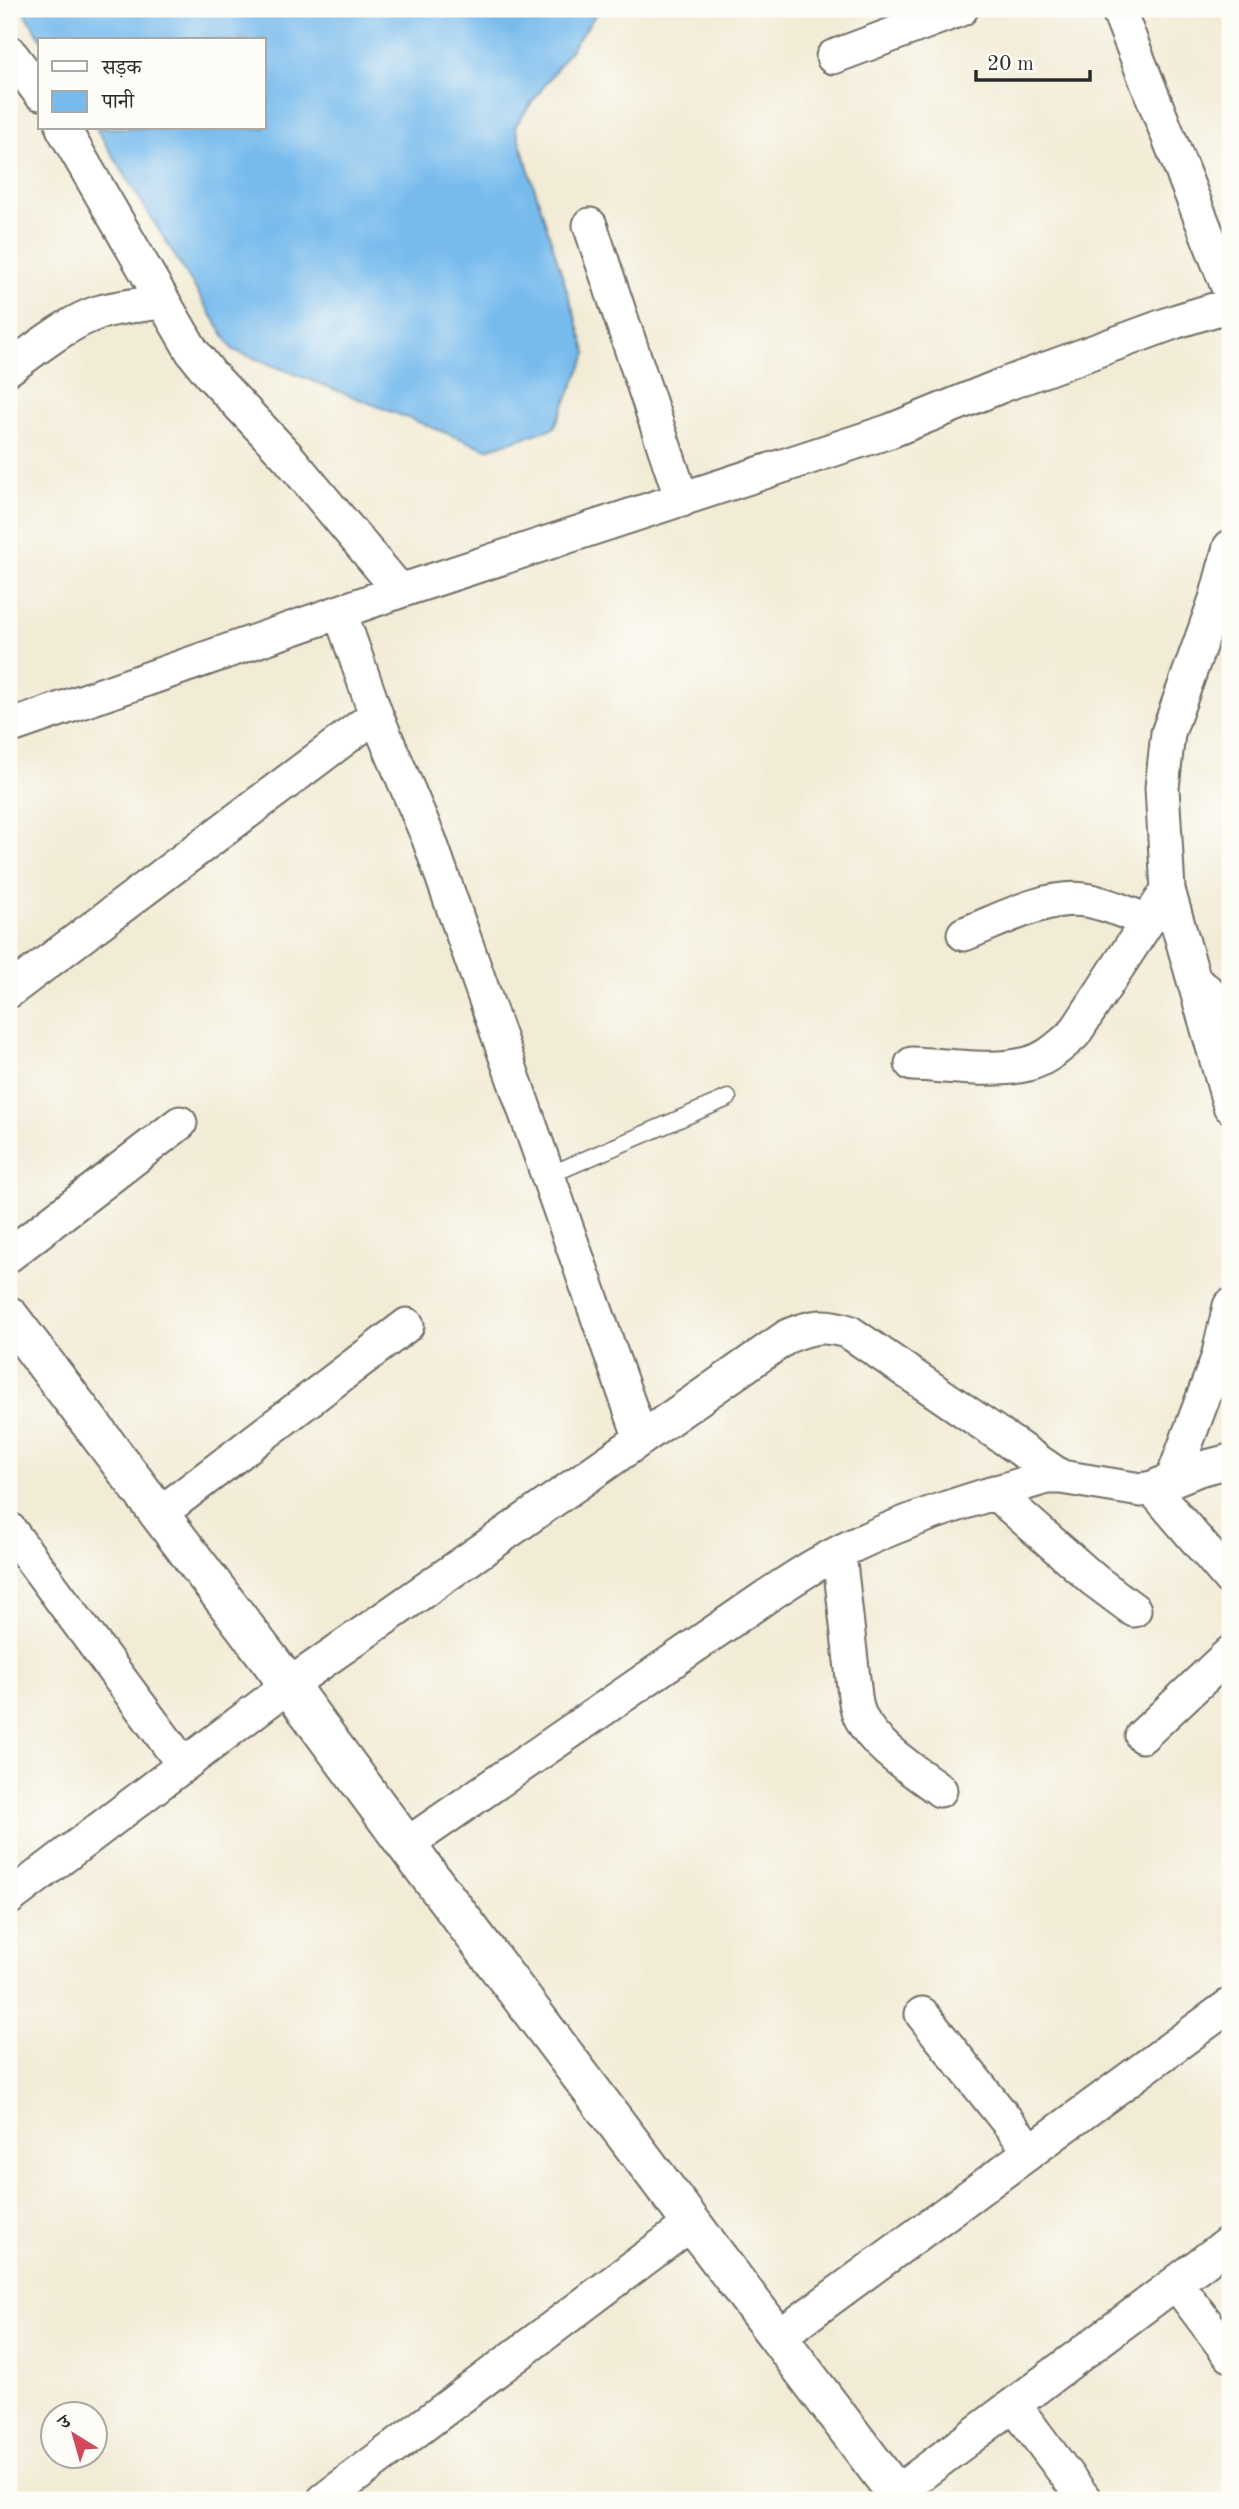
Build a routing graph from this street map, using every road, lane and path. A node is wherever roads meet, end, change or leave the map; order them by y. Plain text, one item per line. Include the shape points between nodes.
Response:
1 (961, 9) edge
2 (1118, 9) edge
3 (9, 52) edge
4 (833, 57) dead end
5 (38, 90) edge
6 (63, 130) edge
7 (590, 225) dead end
8 (1230, 292) edge
9 (163, 302) junction
10 (1230, 305) edge
11 (9, 368) edge
12 (682, 500) junction
13 (1230, 547) edge
14 (400, 591) junction
15 (341, 612) junction
16 (376, 715) junction
17 (9, 725) edge
18 (1168, 890) junction
19 (1148, 922) junction
20 (964, 934) dead end
21 (1194, 981) junction
22 (9, 991) edge
23 (1230, 1008) edge
24 (912, 1064) dead end
25 (728, 1098) dead end
26 (1230, 1106) edge
27 (180, 1123) dead end
28 (547, 1176) junction
29 (9, 1255) edge
30 (1230, 1306) edge
31 (9, 1316) edge
32 (407, 1325) dead end
33 (640, 1439) junction
34 (1230, 1461) edge
35 (1061, 1477) junction
36 (1162, 1483) junction
37 (994, 1492) junction
38 (158, 1515) junction
39 (9, 1529) edge
40 (839, 1553) junction
41 (1230, 1579) edge
42 (1134, 1610) dead end
43 (1230, 1653) edge
44 (289, 1685) junction
45 (1142, 1736) dead end
46 (183, 1764) junction
47 (940, 1790) dead end
48 (406, 1845) junction
49 (9, 1898) edge
50 (922, 2014) dead end
51 (1226, 2018) edge
52 (1030, 2150) junction
53 (692, 2223) junction
54 (1230, 2242) edge
55 (1175, 2283) junction
56 (778, 2337) junction
57 (1230, 2355) edge
58 (1014, 2405) junction
59 (898, 2497) edge
60 (324, 2500) edge
61 (1085, 2500) edge

1 - 4 street
2 - 8 street
3 - 5 street
6 - 9 street
7 - 12 street
9 - 11 street via 96,313
9 - 14 street via 211,375 287,456
10 - 12 street via 1003,385 890,431
12 - 14 street
13 - 18 street via 1168,733 1162,788
14 - 15 street
15 - 16 street
15 - 17 street
16 - 22 street
16 - 28 street via 429,839
18 - 19 street
18 - 21 street
19 - 20 street via 1104,904 1065,901
19 - 24 street via 1074,1034 1053,1052 1029,1064 998,1067
21 - 23 street
21 - 26 street
25 - 28 lane
27 - 29 street
28 - 33 street
30 - 36 street via 1218,1358
31 - 38 street
32 - 38 street
33 - 35 street via 788,1336 830,1326 849,1332
33 - 44 street
34 - 36 street
35 - 36 street via 1123,1488
35 - 37 street
36 - 41 street
37 - 40 street via 911,1520
37 - 42 street
38 - 44 street
39 - 46 street
40 - 47 street via 860,1717 884,1746
40 - 48 street via 764,1598
43 - 45 street
44 - 46 street
44 - 48 street
46 - 49 street
48 - 53 street
50 - 52 street
51 - 52 street
52 - 56 street
53 - 56 street
53 - 60 street
54 - 55 street
55 - 57 street
55 - 58 street
56 - 59 street
58 - 59 street
58 - 61 street

